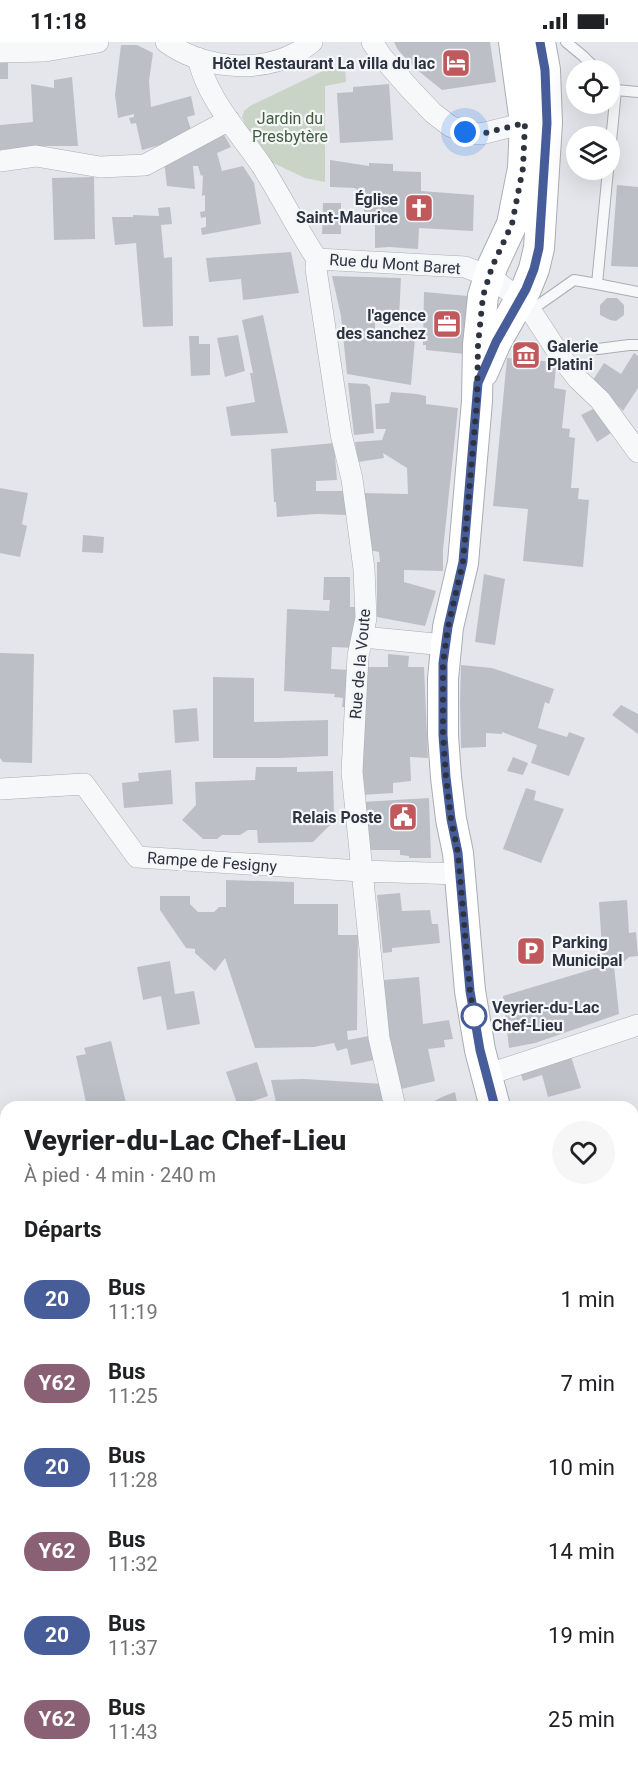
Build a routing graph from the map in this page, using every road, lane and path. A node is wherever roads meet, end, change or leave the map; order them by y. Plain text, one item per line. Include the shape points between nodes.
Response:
1 (98, 42) edge
2 (166, 42) edge
3 (312, 42) edge
4 (372, 42) edge
5 (514, 42) edge
6 (540, 42) edge
7 (566, 42) edge
8 (0, 52) edge
9 (198, 58) junction
10 (587, 60) edge
11 (620, 88) edge
12 (638, 92) edge
13 (229, 120) junction
14 (525, 123) junction
15 (0, 161) edge
16 (607, 180) edge
17 (317, 259) junction
18 (489, 276) junction
19 (597, 284) junction
20 (638, 292) edge
21 (526, 305) junction
22 (638, 345) edge
23 (598, 349) dead end
24 (478, 383) junction
25 (638, 452) edge
26 (363, 637) junction
27 (445, 645) junction
28 (0, 789) edge
29 (361, 871) junction
30 (461, 874) junction
31 (638, 1025) edge
32 (486, 1075) junction
33 (394, 1101) edge
34 (493, 1101) edge

1 - 8 street via 45,51
2 - 9 street
3 - 9 street via 273,63 245,66
4 - 14 street via 411,90 450,126 481,134
5 - 14 main road
6 - 21 main road via 547,123 539,248
7 - 10 lane
9 - 13 street, Rue du Mont Baret via 201,73
11 - 12 lane
13 - 15 street via 145,165 100,167 36,156
13 - 17 street, Rue du Mont Baret
14 - 18 main road via 523,168 512,224
16 - 19 lane
17 - 18 street, Rue du Mont Baret via 465,267
17 - 26 street, Rue de la Voute via 362,557 366,618
18 - 21 street, Rue du Mont Baret
18 - 24 main road via 480,325
19 - 20 lane
19 - 21 lane via 574,280
21 - 24 main road via 504,329
21 - 25 street via 561,357 600,400
22 - 23 lane
24 - 27 main road via 463,562
26 - 27 street
26 - 29 street, Rue de la Voute via 358,656 352,772
27 - 30 main road via 443,735
28 - 29 street, Rampe de Fesigny via 84,784 137,857
29 - 30 street, Rampe de Fesigny
29 - 33 street, Rue de la Voute via 380,1038
30 - 32 main road via 470,991
31 - 32 street
32 - 34 main road

